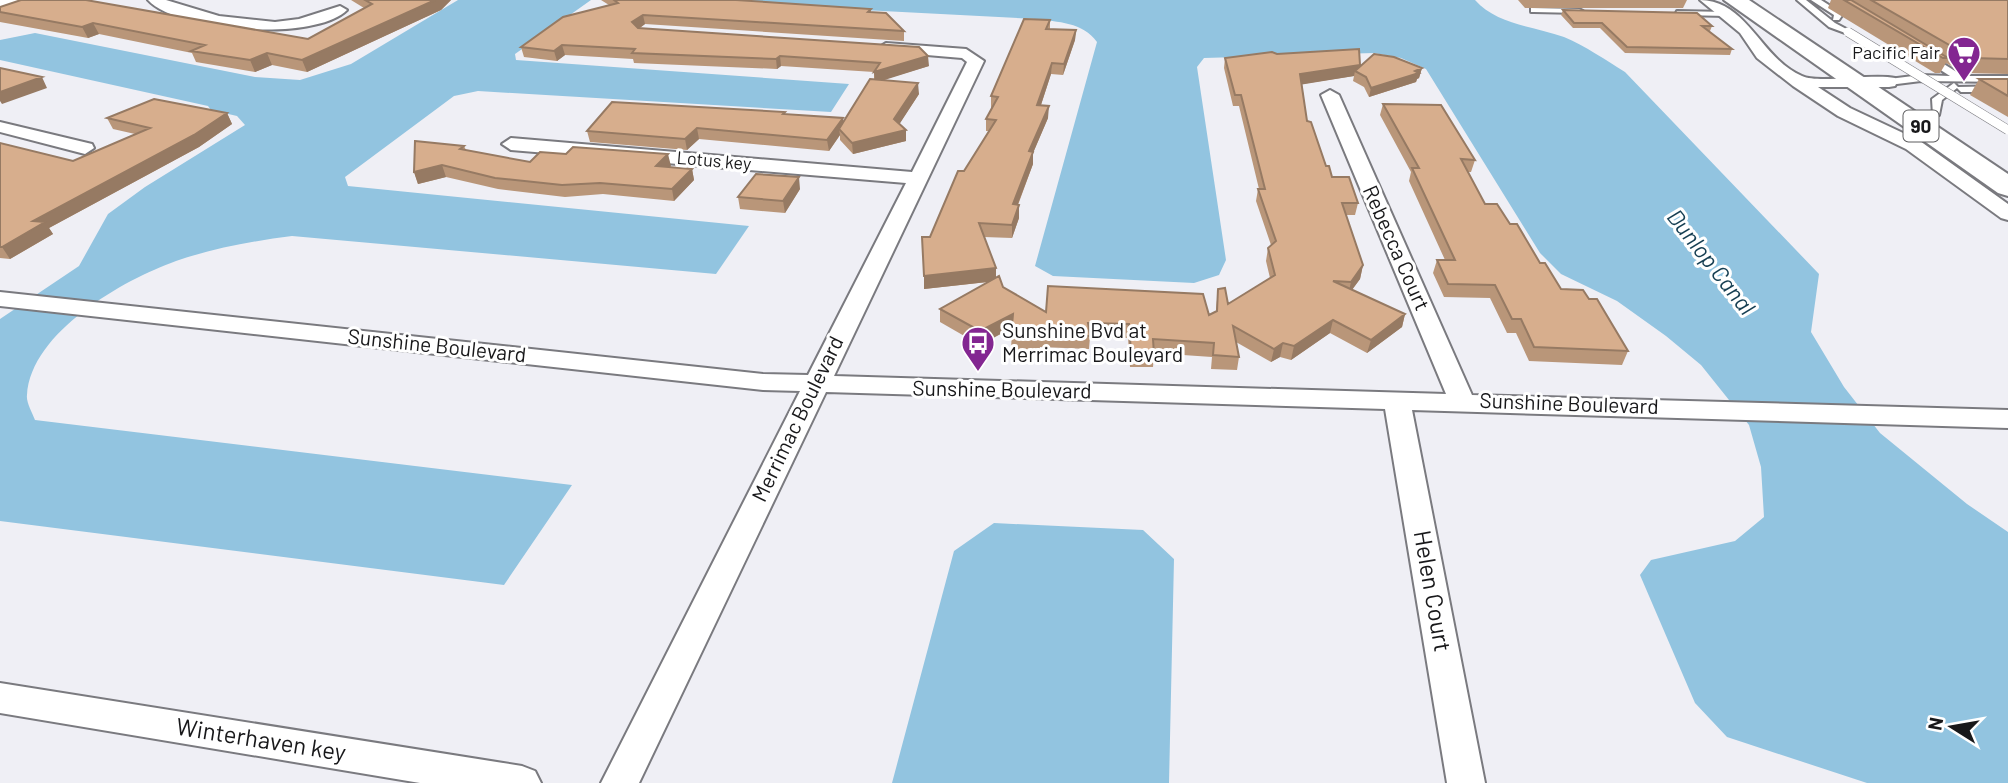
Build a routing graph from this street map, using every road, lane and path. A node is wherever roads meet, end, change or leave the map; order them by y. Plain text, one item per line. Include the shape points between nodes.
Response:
1 (12, 0) edge
2 (155, 0) edge
3 (1707, 0) edge
4 (1762, 0) edge
5 (1815, 0) edge
6 (1831, 0) edge
7 (1800, 1) edge
8 (0, 4) edge
9 (1731, 7) edge
10 (340, 10) dead end
11 (1534, 10) dead end
12 (1589, 11) edge
13 (1672, 13) edge
14 (1855, 14) edge
15 (1848, 32) junction
16 (873, 47) edge
17 (1913, 49) edge
18 (2008, 79) edge
19 (1799, 82) junction
20 (1856, 82) junction
21 (1889, 82) junction
22 (1957, 82) junction
23 (2008, 88) edge
24 (1330, 95) dead end
25 (1939, 101) junction
26 (0, 127) edge
27 (2008, 130) edge
28 (511, 144) dead end
29 (85, 148) dead end
30 (2008, 161) edge
31 (916, 178) junction
32 (2008, 187) edge
33 (2008, 214) edge
34 (0, 299) edge
35 (816, 385) junction
36 (1397, 400) junction
37 (1462, 401) junction
38 (2008, 419) edge
39 (0, 698) edge
40 (522, 783) edge
41 (621, 783) edge
42 (1466, 783) edge

1 - 8 main road
2 - 10 street via 174,10 286,26
3 - 9 street
4 - 21 main road, 90
5 - 15 lane via 1815,5
6 - 14 lane
7 - 15 lane
9 - 13 lane
9 - 19 street via 1763,55
9 - 20 main road, 90
11 - 12 lane
15 - 25 lane, bridge
16 - 31 street, Merrimac Boulevard via 973,57 974,66
17 - 22 lane
18 - 22 lane
19 - 20 street
19 - 33 street via 1844,112 1913,145
20 - 21 street
20 - 32 main road, 90
21 - 22 lane
21 - 25 main road, 90
22 - 23 lane
22 - 25 lane
23 - 25 lane
24 - 37 street, Rebecca Court
25 - 27 lane, bridge
25 - 30 main road, 90
26 - 29 street
28 - 31 street, Lotus key
31 - 35 street, Merrimac Boulevard
34 - 35 street, Sunshine Boulevard
35 - 36 street, Sunshine Boulevard
35 - 41 street, Merrimac Boulevard
36 - 37 street, Sunshine Boulevard
36 - 42 street, Helen Court
37 - 38 street, Sunshine Boulevard
39 - 40 street, Winterhaven key

